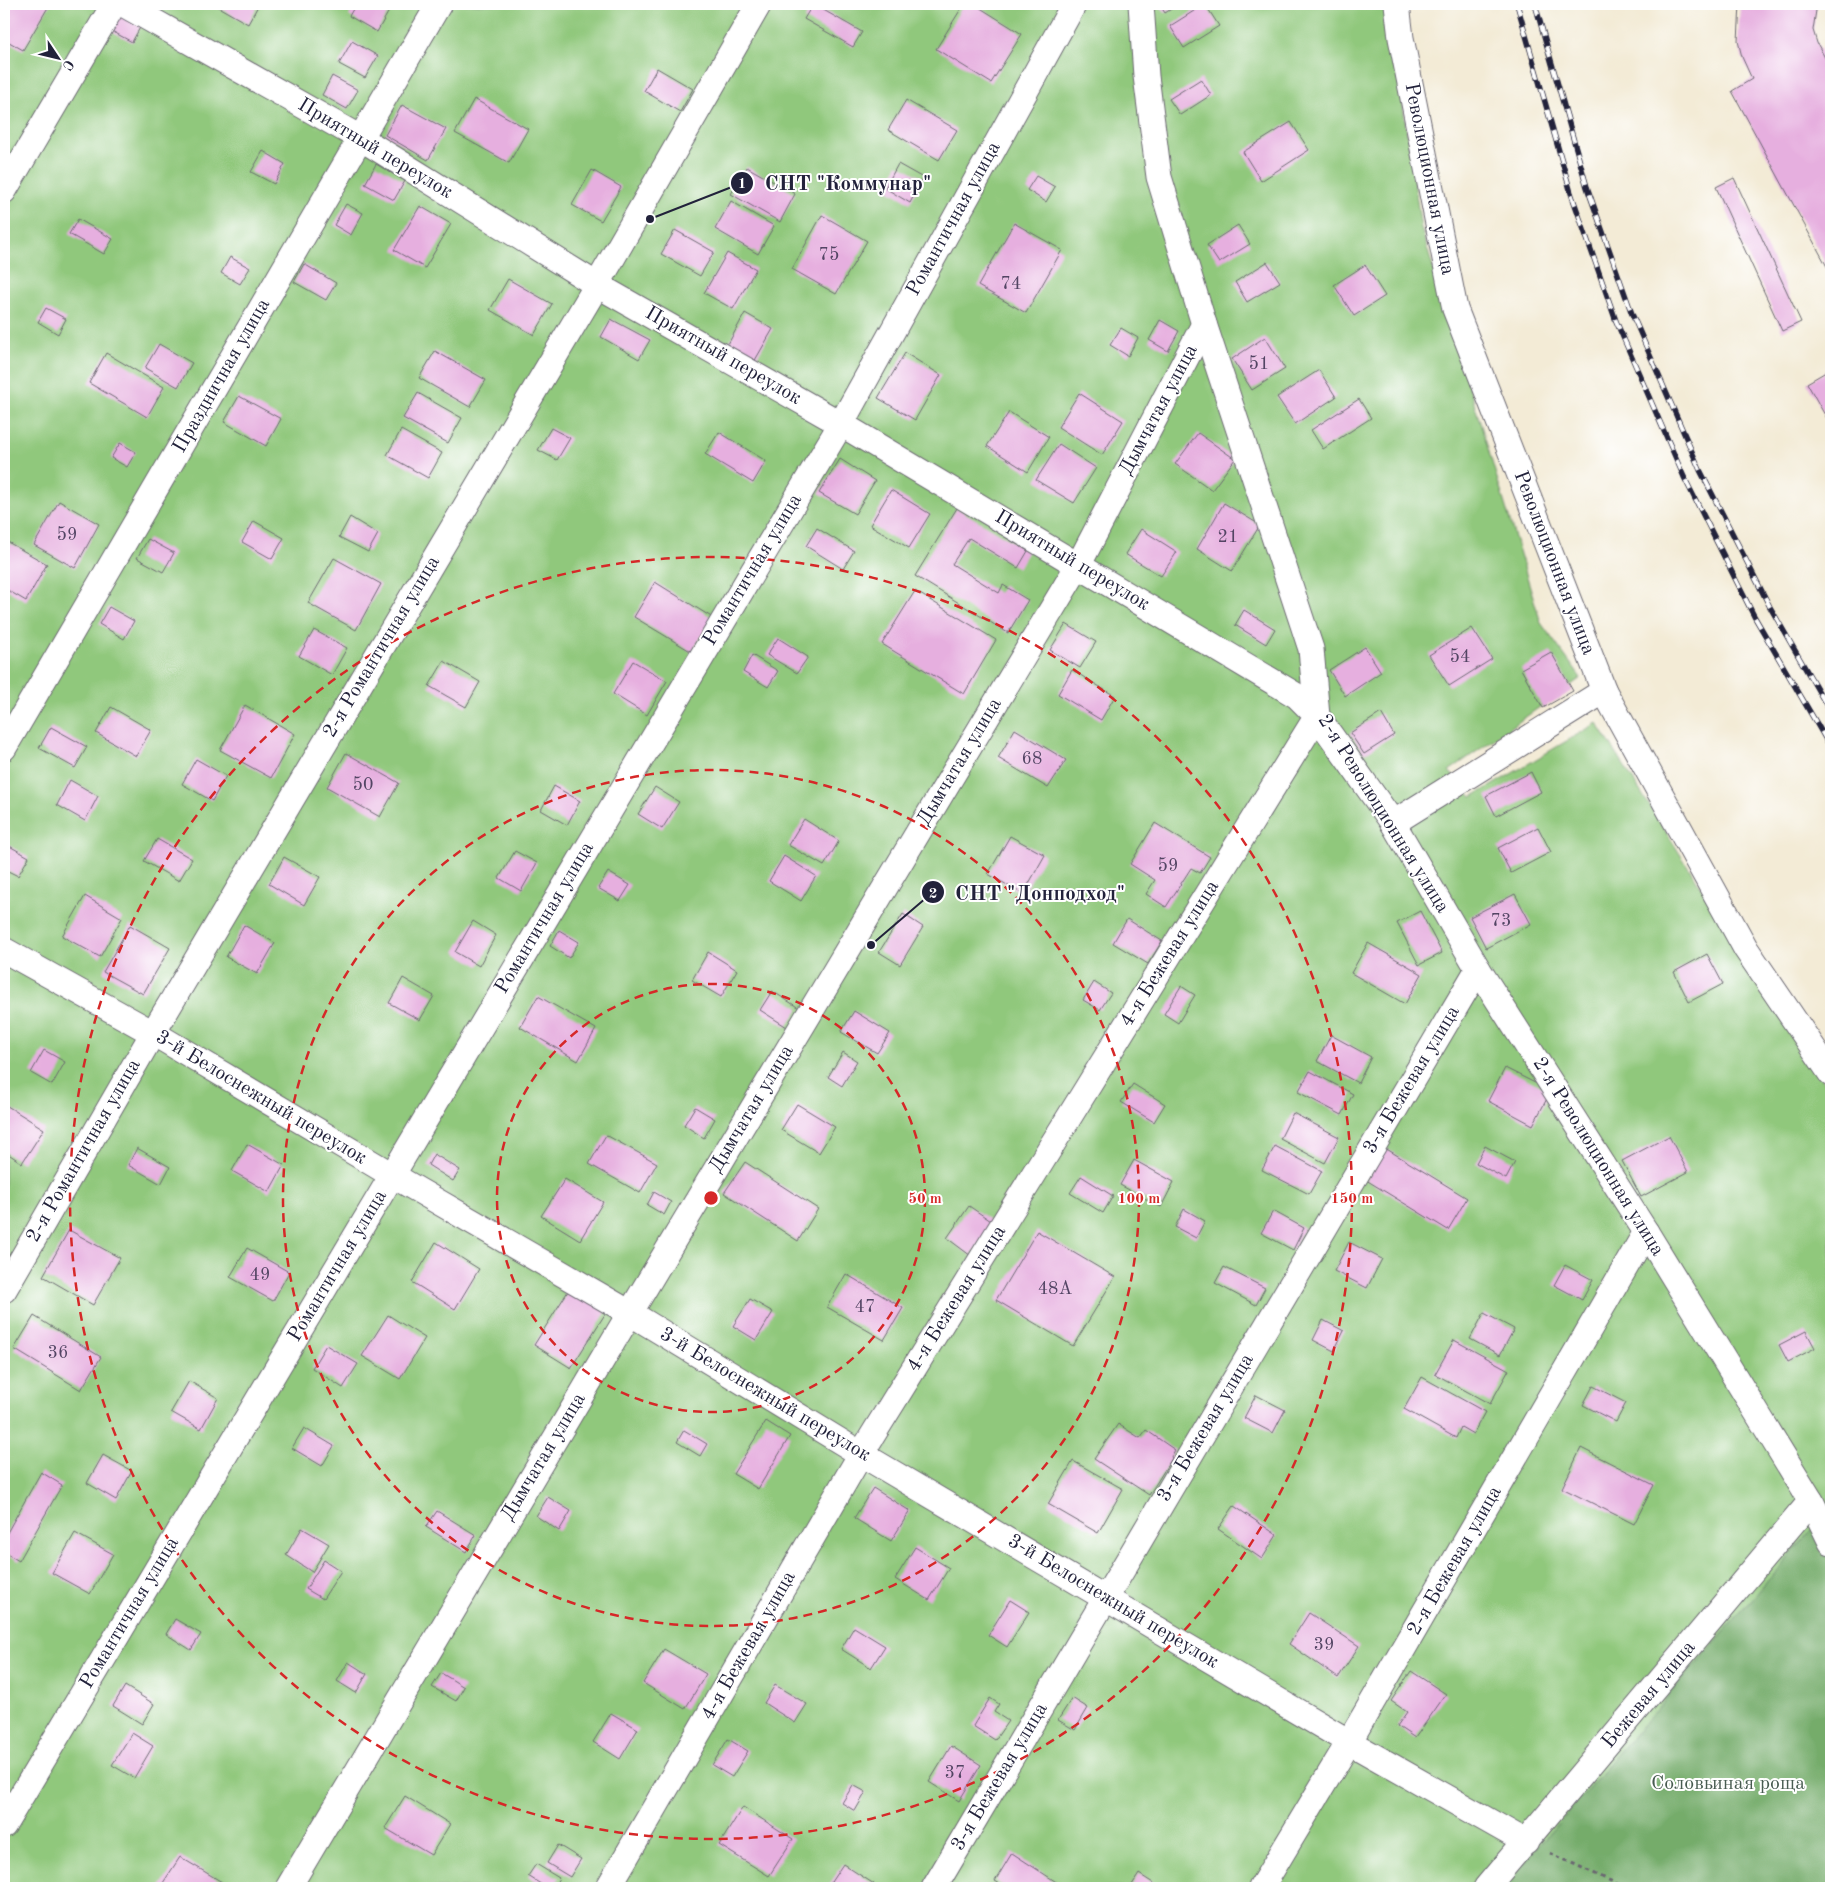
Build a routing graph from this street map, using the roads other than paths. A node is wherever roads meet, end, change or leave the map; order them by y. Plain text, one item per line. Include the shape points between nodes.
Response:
1 (114, 4) edge
2 (123, 4) edge
3 (439, 4) edge
4 (759, 4) edge
5 (1074, 4) edge
6 (1141, 4) edge
7 (1398, 4) edge
8 (362, 138) junction
9 (4, 190) edge
10 (597, 285) junction
11 (1204, 324) junction
12 (841, 424) junction
13 (1079, 564) junction
14 (1604, 691) junction
15 (1317, 716) junction
16 (4, 748) edge
17 (1393, 823) junction
18 (4, 950) edge
19 (1478, 969) junction
20 (153, 1033) junction
21 (1831, 1074) edge
22 (392, 1175) junction
23 (1646, 1232) junction
24 (4, 1290) edge
25 (630, 1313) junction
26 (861, 1454) junction
27 (1811, 1501) junction
28 (1831, 1542) edge
29 (1106, 1597) junction
30 (1349, 1742) junction
31 (4, 1825) edge
32 (1526, 1842) junction
33 (288, 1888) edge
34 (608, 1888) edge
35 (934, 1888) edge
36 (1261, 1888) edge
37 (1486, 1888) edge

1 - 9 street
2 - 8 street, Приятный переулок
3 - 8 street, Праздничная улица
4 - 10 street, 2-я Романтичная улица
5 - 12 street, Романтичная улица
6 - 11 street, 2-я Революционная улица via 1159,177
7 - 14 street, Революционная улица via 1401,38 1455,309
8 - 10 street, Приятный переулок
8 - 16 street, Праздничная улица
10 - 12 street, Приятный переулок
10 - 20 street, 2-я Романтичная улица
11 - 13 street, Дымчатая улица
11 - 15 street, 2-я Революционная улица via 1311,649
12 - 13 street, Приятный переулок
12 - 22 street, Романтичная улица
13 - 15 street, Приятный переулок via 1297,696
13 - 25 street, Дымчатая улица
14 - 17 street
14 - 21 street, Революционная улица via 1746,949
15 - 17 street, 2-я Революционная улица
15 - 26 street, 4-я Бежевая улица
17 - 19 street, 2-я Революционная улица
18 - 20 street, 3-й Белоснежный переулок
19 - 23 street, 2-я Революционная улица
19 - 29 street, 3-я Бежевая улица
20 - 22 street, 3-й Белоснежный переулок
20 - 24 street, 2-я Романтичная улица
22 - 25 street, 3-й Белоснежный переулок
22 - 31 street, Романтичная улица
23 - 27 street, 2-я Революционная улица
23 - 30 street, 2-я Бежевая улица
25 - 26 street, 3-й Белоснежный переулок
25 - 33 street, Дымчатая улица
26 - 29 street, 3-й Белоснежный переулок
26 - 34 street, 4-я Бежевая улица
27 - 28 street, 2-я Революционная улица
27 - 32 street, Бежевая улица
29 - 30 street, 3-й Белоснежный переулок
29 - 35 street, 3-я Бежевая улица
30 - 32 street, 3-й Белоснежный переулок
30 - 36 street, 2-я Бежевая улица
32 - 37 street, Бежевая улица

